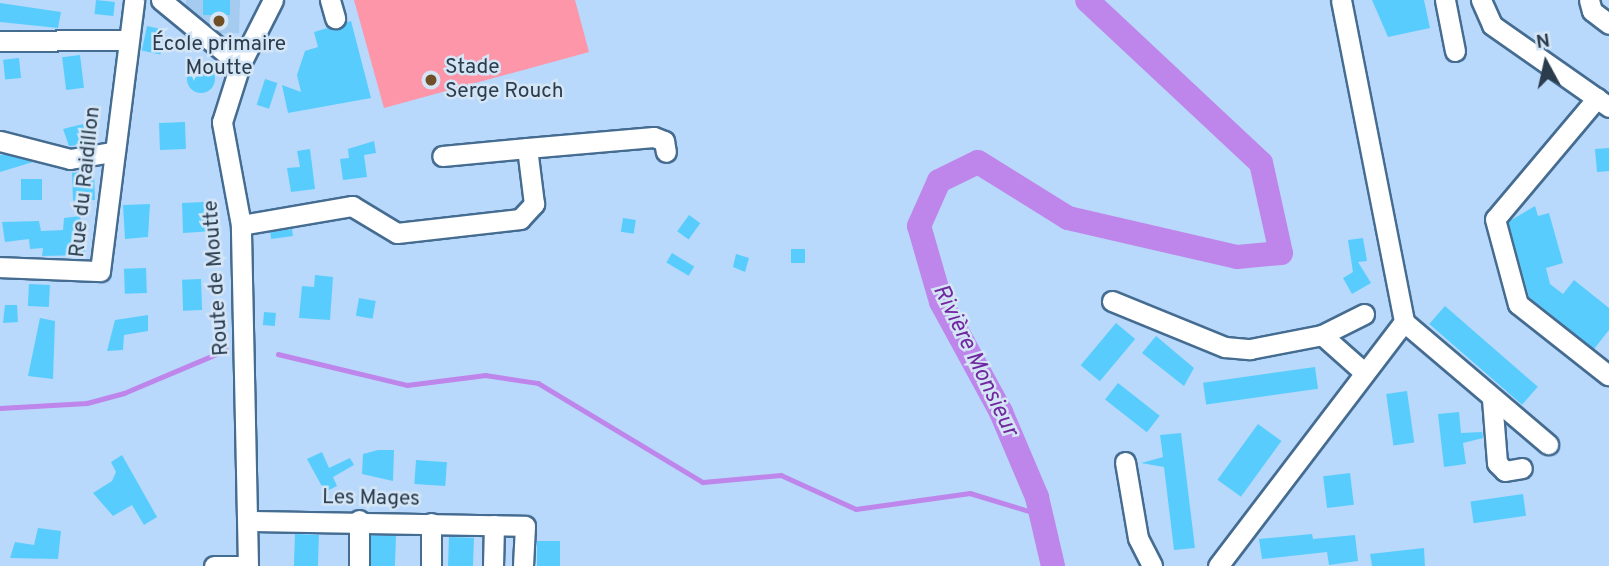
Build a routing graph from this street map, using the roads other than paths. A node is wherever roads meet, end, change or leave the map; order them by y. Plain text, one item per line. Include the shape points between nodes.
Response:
1 (134, 0) edge
2 (160, 0) edge
3 (273, 0) edge
4 (1341, 0) edge
5 (1445, 0) edge
6 (1480, 0) edge
7 (1589, 0) edge
8 (1609, 24) edge
9 (127, 40) junction
10 (0, 41) edge
11 (1455, 51) dead end
12 (240, 65) junction
13 (1603, 103) edge
14 (0, 141) edge
15 (527, 148) junction
16 (112, 152) junction
17 (666, 152) dead end
18 (442, 156) dead end
19 (241, 225) junction
20 (0, 267) edge
21 (1112, 301) dead end
22 (1364, 314) dead end
23 (1404, 322) junction
24 (1322, 335) junction
25 (1365, 373) junction
26 (1608, 375) edge
27 (1492, 399) junction
28 (1548, 444) dead end
29 (1125, 462) dead end
30 (1522, 468) dead end
31 (359, 520) junction
32 (248, 521) junction
33 (431, 523) junction
34 (494, 525) junction
35 (214, 566) edge
36 (248, 566) edge
37 (359, 566) edge
38 (431, 566) edge
39 (494, 566) edge
40 (523, 566) edge
41 (1152, 566) edge
42 (1218, 566) edge

1 - 9 street, Rue du Raidillon
2 - 12 street
3 - 12 street, Route de Moutte
4 - 23 street
5 - 11 street
6 - 13 street via 1492,25
7 - 8 street
9 - 10 street
9 - 16 street, Rue du Raidillon
12 - 19 street, Route de Moutte via 223,114
13 - 26 street via 1500,205 1494,219 1518,304
14 - 16 street via 70,159
15 - 17 street via 654,137 664,141
15 - 18 street
15 - 19 street via 536,188 534,204 520,219 397,233 352,206
16 - 20 street, Rue du Raidillon via 100,271
19 - 32 street, Route de Moutte
21 - 24 street via 1225,347
22 - 24 street
23 - 25 street
23 - 27 street
24 - 25 street
25 - 42 street
27 - 28 street
27 - 30 street via 1497,463 1505,471
29 - 41 street via 1138,538
31 - 32 street, Les Mages
31 - 33 street, Les Mages
31 - 37 street
32 - 36 street, Route de Moutte
33 - 34 street, Les Mages
33 - 38 street
34 - 39 street
34 - 40 street, Les Mages via 525,526
35 - 36 street

